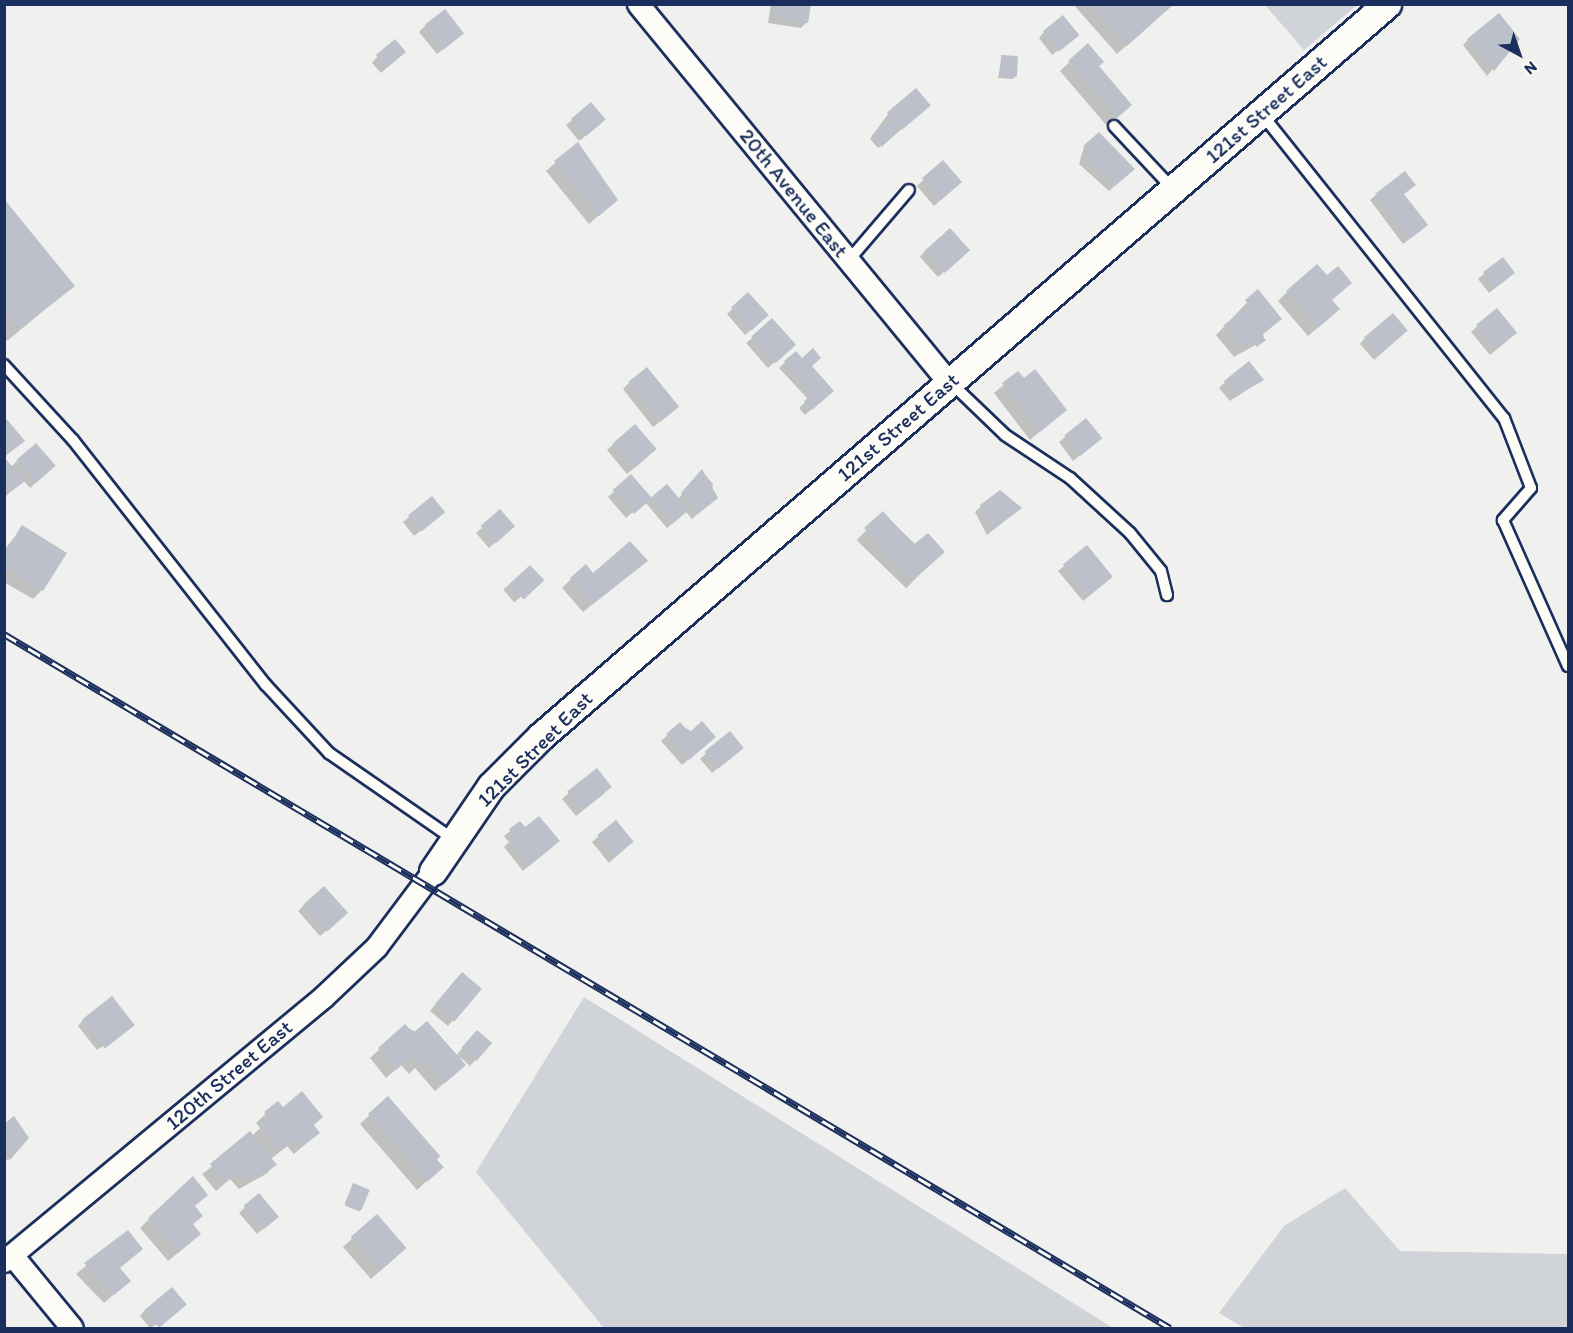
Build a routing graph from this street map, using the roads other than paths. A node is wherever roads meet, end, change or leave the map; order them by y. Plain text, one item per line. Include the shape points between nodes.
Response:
1 (638, 4) edge
2 (1387, 4) edge
3 (1261, 113) junction
4 (1114, 126) dead end
5 (1173, 189) junction
6 (909, 190) dead end
7 (849, 260) junction
8 (4, 365) edge
9 (949, 382) junction
10 (1167, 595) dead end
11 (1569, 666) edge
12 (453, 839) junction
13 (433, 871) joint
14 (8, 1258) edge
15 (72, 1329) edge

1 - 7 street, 20th Avenue East
2 - 3 street, 121st Street East
3 - 5 street, 121st Street East
3 - 11 lane via 1504,418 1531,488 1503,520
4 - 5 lane
5 - 9 street, 121st Street East
6 - 7 lane
7 - 9 street, 20th Avenue East
8 - 12 lane via 73,440 266,685 329,753
9 - 10 lane via 1005,435 1070,478 1130,532 1161,571
9 - 12 street, 121st Street East via 542,736 491,786
12 - 13 street, 121st Street East
13 - 14 street, 120th Street East via 376,947 323,997
14 - 15 street

